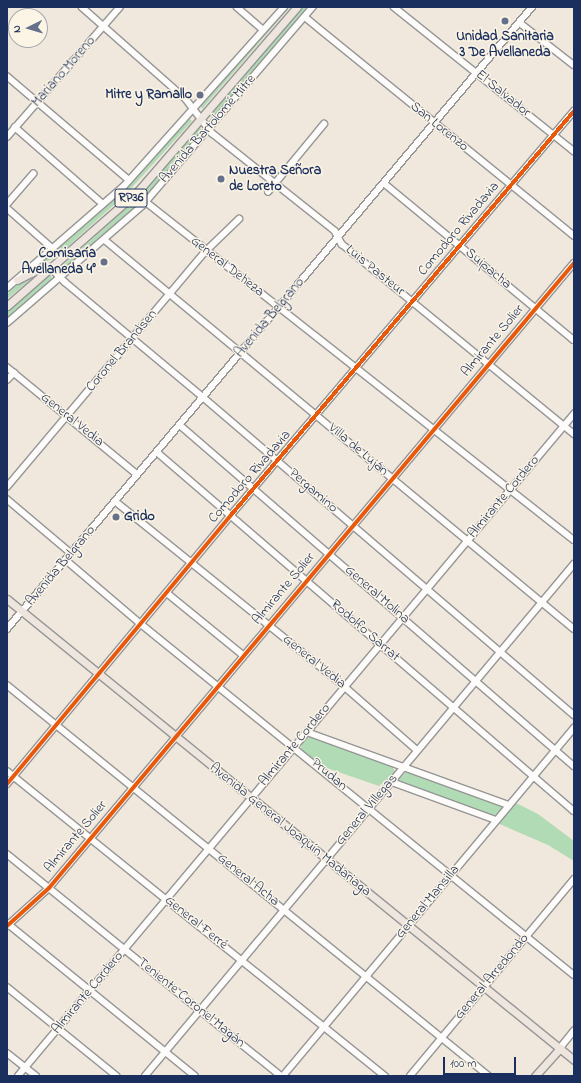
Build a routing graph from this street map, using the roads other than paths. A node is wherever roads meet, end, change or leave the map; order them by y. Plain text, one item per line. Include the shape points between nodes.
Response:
1 (82, 7) edge
2 (120, 7) edge
3 (237, 7) edge
4 (284, 7) edge
5 (297, 7) edge
6 (313, 7) edge
7 (394, 7) edge
8 (532, 7) edge
9 (305, 17) junction
10 (520, 23) junction
11 (104, 26) junction
12 (263, 30) junction
13 (574, 65) edge
14 (477, 73) junction
15 (7, 76) edge
16 (37, 102) junction
17 (195, 108) junction
18 (574, 112) edge
19 (202, 118) junction
20 (324, 124) dead end
21 (435, 124) junction
22 (15, 128) junction
23 (209, 128) junction
24 (554, 135) junction
25 (7, 136) edge
26 (574, 151) edge
27 (32, 174) dead end
28 (129, 180) junction
29 (384, 183) junction
30 (275, 184) junction
31 (511, 185) junction
32 (268, 192) dead end
33 (146, 202) junction
34 (7, 204) edge
35 (103, 204) junction
36 (7, 208) edge
37 (240, 218) dead end
38 (574, 236) edge
39 (339, 237) junction
40 (105, 240) junction
41 (461, 246) junction
42 (52, 248) junction
43 (206, 251) junction
44 (574, 263) edge
45 (51, 268) junction
46 (61, 278) junction
47 (17, 280) junction
48 (7, 288) edge
49 (170, 295) junction
50 (413, 302) junction
51 (7, 306) edge
52 (278, 307) junction
53 (536, 308) junction
54 (7, 323) edge
55 (132, 338) junction
56 (574, 340) edge
57 (240, 353) junction
58 (488, 364) junction
59 (7, 367) edge
60 (357, 369) junction
61 (14, 373) junction
62 (7, 380) edge
63 (203, 397) junction
64 (574, 414) edge
65 (67, 416) junction
66 (317, 416) junction
67 (180, 425) junction
68 (564, 426) junction
69 (433, 430) junction
70 (574, 434) edge
71 (157, 452) junction
72 (278, 461) junction
73 (138, 474) junction
74 (392, 478) junction
75 (7, 487) edge
76 (254, 489) junction
77 (510, 490) junction
78 (7, 499) edge
79 (116, 501) junction
80 (231, 515) junction
81 (352, 525) junction
82 (574, 540) edge
83 (468, 541) junction
84 (71, 553) junction
85 (328, 554) junction
86 (66, 560) junction
87 (192, 562) junction
88 (574, 564) edge
89 (306, 580) junction
90 (427, 589) junction
91 (167, 593) junction
92 (7, 600) edge
93 (542, 603) junction
94 (21, 612) junction
95 (402, 617) junction
96 (141, 624) junction
97 (268, 625) junction
98 (7, 629) edge
99 (574, 629) edge
100 (380, 644) junction
101 (501, 652) junction
102 (243, 655) junction
103 (99, 675) junction
104 (476, 681) junction
105 (7, 685) edge
106 (217, 685) junction
107 (344, 686) junction
108 (454, 707) junction
109 (574, 715) edge
110 (57, 725) junction
111 (574, 728) edge
112 (307, 732) junction
113 (174, 736) junction
114 (294, 747) junction
115 (417, 750) junction
116 (556, 750) junction
117 (574, 766) edge
118 (403, 767) junction
119 (7, 771) edge
120 (14, 776) junction
121 (534, 776) junction
122 (392, 782) junction
123 (7, 784) edge
124 (132, 786) junction
125 (251, 797) junction
126 (509, 805) junction
127 (369, 808) junction
128 (574, 811) edge
129 (496, 820) junction
130 (90, 837) junction
131 (208, 848) junction
132 (7, 854) edge
133 (326, 859) junction
134 (450, 875) junction
135 (574, 879) edge
136 (49, 888) junction
137 (166, 900) junction
138 (284, 909) junction
139 (8, 924) edge
140 (408, 925) junction
141 (527, 936) junction
142 (124, 949) junction
143 (242, 960) junction
144 (574, 975) edge
145 (366, 976) junction
146 (7, 987) edge
147 (484, 987) junction
148 (90, 991) junction
149 (200, 1010) junction
150 (324, 1027) junction
151 (58, 1028) junction
152 (574, 1031) edge
153 (441, 1037) junction
154 (560, 1048) junction
155 (165, 1052) junction
156 (7, 1053) edge
157 (574, 1060) edge
158 (26, 1068) junction
159 (18, 1076) edge
160 (36, 1076) edge
161 (117, 1076) edge
162 (145, 1076) edge
163 (195, 1076) edge
164 (282, 1076) edge
165 (385, 1076) edge
166 (410, 1076) edge
167 (489, 1076) edge
168 (535, 1076) edge

1 - 11 street, Luis Pasteur
2 - 11 street, Mariano Moreno
3 - 12 street
4 - 12 street, Avenida Bartolomé Mitre
5 - 19 main road, Avenida Bartolomé Mitre / RP36
6 - 9 street, Avenida Bartolomé Mitre
7 - 14 street, El Salvador
8 - 10 street, Avenida Belgrano
9 - 21 street, San Lorenzo
9 - 23 street, Avenida Bartolomé Mitre
10 - 13 street
10 - 14 street, Avenida Belgrano
11 - 16 street, Mariano Moreno
11 - 17 street, Luis Pasteur
12 - 17 street, Avenida Bartolomé Mitre
14 - 21 street, Avenida Belgrano
14 - 24 street, El Salvador
15 - 16 street
16 - 22 street, Mariano Moreno
16 - 28 street
17 - 19 street, Luis Pasteur
17 - 28 street, Avenida Bartolomé Mitre
18 - 24 street, Comodoro Rivadavia
19 - 23 street, Luis Pasteur
19 - 45 main road, Avenida Bartolomé Mitre / RP36 via 134,195
20 - 30 street
21 - 29 street, Avenida Belgrano
21 - 31 street, San Lorenzo
22 - 25 street, Mariano Moreno
22 - 35 street
23 - 30 street, Luis Pasteur
23 - 33 street, Avenida Bartolomé Mitre
24 - 26 street, El Salvador
24 - 31 street, Comodoro Rivadavia
27 - 34 street
28 - 35 street, Avenida Bartolomé Mitre
29 - 39 street, Avenida Belgrano
29 - 41 street, Suipacha
30 - 32 street
30 - 39 street, Luis Pasteur via 335,231
31 - 38 street, San Lorenzo
31 - 41 street, Comodoro Rivadavia
33 - 40 street, Avenida Bartolomé Mitre
33 - 43 street, General Deheza
35 - 42 street, Avenida Bartolomé Mitre
36 - 42 street
37 - 43 street, Coronel Brandsen
39 - 50 street, Luis Pasteur via 342,244
39 - 52 street, Avenida Belgrano
40 - 46 street, Avenida Bartolomé Mitre
40 - 49 street, Villa de Luján
41 - 50 street, Comodoro Rivadavia
41 - 53 street, Suipacha
42 - 47 street, Avenida Bartolomé Mitre
43 - 49 street, Coronel Brandsen
43 - 52 street, General Deheza
44 - 53 street, Almirante Solier
45 - 46 street, Pergamino
45 - 47 main road via 39,269
45 - 51 main road, Avenida Bartolomé Mitre / RP36
46 - 54 street, Avenida Bartolomé Mitre
46 - 55 street, Pergamino
47 - 48 street, Avenida Bartolomé Mitre
49 - 55 street, Coronel Brandsen
49 - 57 street, Villa de Luján
50 - 58 street, Luis Pasteur
50 - 60 street, Comodoro Rivadavia
52 - 57 street, Avenida Belgrano
52 - 60 street, General Deheza
53 - 56 street, Suipacha
53 - 58 street, Almirante Solier
55 - 63 street, Pergamino
55 - 65 street, Coronel Brandsen
57 - 63 street, Avenida Belgrano
57 - 66 street, Villa de Luján
58 - 68 street, Luis Pasteur
58 - 69 street, Almirante Solier
59 - 61 street, General Vedia
60 - 66 street, Comodoro Rivadavia
60 - 69 street, General Deheza
61 - 62 street
61 - 65 street, General Vedia
63 - 67 street, Avenida Belgrano
63 - 72 street, Pergamino
64 - 68 street, Almirante Cordero
65 - 73 street, General Vedia
65 - 75 street, Coronel Brandsen
66 - 72 street, Comodoro Rivadavia
66 - 74 street, Villa de Luján
67 - 71 street, Avenida Belgrano
67 - 76 street, General Molina
68 - 70 street, Luis Pasteur
68 - 77 street, Almirante Cordero
69 - 74 street, Almirante Solier
69 - 77 street, General Deheza
71 - 73 street, Avenida Belgrano
71 - 80 street, Rodolfo Sarrat
72 - 76 street, Comodoro Rivadavia
72 - 81 street, Pergamino
73 - 79 street, Avenida Belgrano
74 - 81 street, Almirante Solier
74 - 83 street, Villa de Luján
76 - 80 street, Comodoro Rivadavia
76 - 85 street, General Molina
77 - 82 street, General Deheza
77 - 83 street, Almirante Cordero
78 - 84 street
79 - 84 street, Avenida Belgrano
79 - 87 street, General Vedia
80 - 87 street, Comodoro Rivadavia
80 - 89 street, Rodolfo Sarrat
81 - 85 street, Almirante Solier
81 - 90 street, Pergamino
83 - 90 street, Almirante Cordero
83 - 93 street, Villa de Luján
84 - 86 street, Avenida Belgrano
85 - 89 street, Almirante Solier
85 - 95 street, General Molina
86 - 94 street, Avenida Belgrano
86 - 96 street, Prudan
87 - 91 street, Comodoro Rivadavia
87 - 97 street, General Vedia
88 - 93 street, General Villegas
89 - 97 street, Almirante Solier
89 - 100 street, Rodolfo Sarrat
90 - 95 street, Almirante Cordero
90 - 101 street, Pergamino
91 - 96 street, Comodoro Rivadavia
91 - 102 street
92 - 94 main road, Avenida General Joaquín Madariaga
93 - 99 street, Villa de Luján
93 - 101 street, General Villegas
94 - 98 street, Avenida Belgrano
94 - 103 main road, Avenida General Joaquín Madariaga
95 - 100 street, Almirante Cordero
95 - 104 street, General Molina
96 - 103 street, Comodoro Rivadavia
96 - 106 street, Prudan
97 - 102 street, Almirante Solier
97 - 107 street, General Vedia
100 - 107 street, Almirante Cordero
100 - 108 street, Rodolfo Sarrat
101 - 104 street, General Villegas
101 - 109 street, Pergamino
102 - 106 street, Almirante Solier
103 - 110 street, Comodoro Rivadavia
103 - 113 main road, Avenida General Joaquín Madariaga
104 - 108 street, General Villegas
104 - 116 street, General Molina
105 - 110 street, General Acha
106 - 113 street, Almirante Solier
106 - 114 street, Prudan
107 - 112 street, Almirante Cordero
107 - 115 street, General Vedia
108 - 115 street, General Villegas
108 - 121 street, Rodolfo Sarrat
110 - 120 street, Comodoro Rivadavia
110 - 124 street, General Acha
111 - 116 street, General Mansilla
112 - 114 street, Almirante Cordero
112 - 118 street
113 - 124 street, Almirante Solier
113 - 125 main road, Avenida General Joaquín Madariaga
114 - 125 street, Almirante Cordero
114 - 127 street, Prudan
115 - 118 street, General Villegas
116 - 117 street, General Molina
116 - 121 street, General Mansilla
118 - 122 street, General Villegas
118 - 126 street
119 - 120 street, General Ferré
120 - 123 street, Comodoro Rivadavia
120 - 130 street, General Ferré
121 - 126 street, General Mansilla
121 - 128 street, Rodolfo Sarrat
122 - 127 street, General Villegas
122 - 129 street
124 - 130 street, Almirante Solier
124 - 131 street, General Acha
125 - 131 street, Almirante Cordero
125 - 133 main road, Avenida General Joaquín Madariaga
126 - 129 street, General Mansilla
127 - 133 street, General Villegas
127 - 134 street, Prudan
129 - 134 street, General Mansilla
130 - 136 street, Almirante Solier
130 - 137 street, General Ferré
131 - 137 street, Almirante Cordero
131 - 138 street, General Acha
132 - 136 street, Teniente Coronel Magán
133 - 138 street, General Villegas
133 - 140 main road, Avenida General Joaquín Madariaga
134 - 140 street, General Mansilla
134 - 141 street, Prudan
135 - 141 street, General Arredondo
136 - 139 street, Almirante Solier
136 - 142 street, Teniente Coronel Magán
137 - 142 street, Almirante Cordero
137 - 143 street, General Ferré
138 - 143 street, General Villegas
138 - 145 street, General Acha
139 - 148 street
140 - 145 street, General Mansilla
140 - 147 main road, Avenida General Joaquín Madariaga
141 - 144 street, Prudan
141 - 147 street, General Arredondo
142 - 148 street, Almirante Cordero
142 - 149 street, Teniente Coronel Magán
143 - 149 street, General Villegas
143 - 150 street, General Ferré
145 - 150 street, General Mansilla
145 - 153 street, General Acha
146 - 151 street
147 - 153 street, General Arredondo
147 - 154 main road, Avenida General Joaquín Madariaga
148 - 151 street, Almirante Cordero
148 - 155 street
149 - 155 street, General Villegas
149 - 164 street, Teniente Coronel Magán
150 - 164 street, General Mansilla
150 - 165 street, General Ferré
151 - 158 street, Almirante Cordero
151 - 161 street
152 - 154 street
153 - 166 street, General Arredondo
153 - 167 street, General Acha
154 - 157 main road, Avenida General Joaquín Madariaga
154 - 168 main road
155 - 162 street, General Villegas
155 - 163 street
156 - 158 street
158 - 159 street, Almirante Cordero
158 - 160 street

